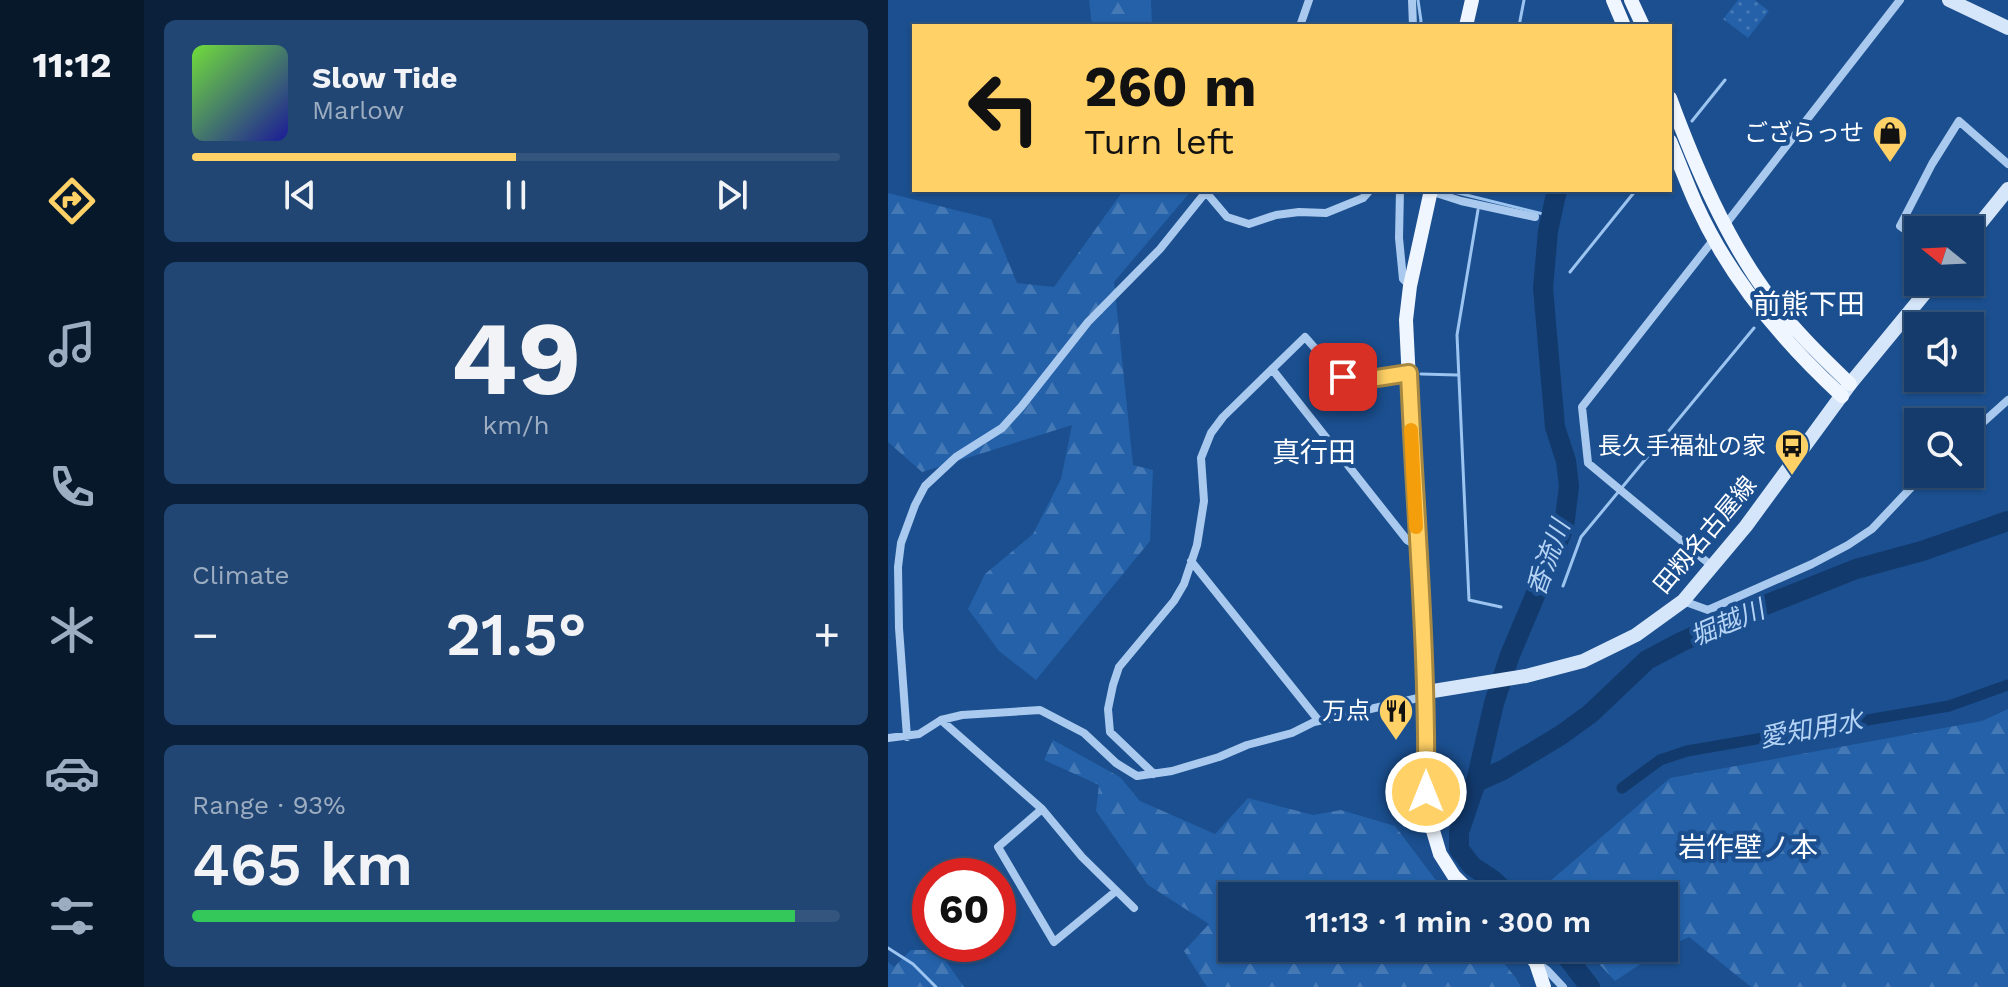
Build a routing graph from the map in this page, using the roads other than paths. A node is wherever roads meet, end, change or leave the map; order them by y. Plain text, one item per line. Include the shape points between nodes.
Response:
1 (1309, 0) edge
2 (1412, 0) edge
3 (1472, 0) edge
4 (1631, 0) edge
5 (1900, 0) edge
6 (1949, 0) edge
7 (1613, 1) edge
8 (1641, 21) edge
9 (1301, 24) edge
10 (1413, 24) edge
11 (1466, 24) edge
12 (1623, 24) edge
13 (2008, 28) edge
14 (1672, 103) edge
15 (1672, 146) edge
16 (2008, 164) edge
17 (2008, 189) edge
18 (1204, 192) edge
19 (1206, 192) edge
20 (1368, 192) edge
21 (1400, 192) edge
22 (1430, 192) edge
23 (1433, 192) edge
24 (1905, 216) edge
25 (1535, 217) dead end
26 (1984, 219) edge
27 (1725, 225) junction
28 (1714, 238) junction
29 (1410, 286) junction
30 (1923, 296) edge
31 (1272, 369) junction
32 (1409, 373) junction
33 (1846, 390) junction
34 (2008, 400) edge
35 (1984, 421) edge
36 (1911, 488) edge
37 (1417, 546) junction
38 (1191, 561) junction
39 (1713, 567) junction
40 (1683, 601) junction
41 (1427, 692) junction
42 (941, 720) junction
43 (1319, 721) junction
44 (907, 737) junction
45 (888, 738) edge
46 (1154, 774) junction
47 (1042, 809) junction
48 (1460, 882) edge
49 (1116, 891) junction
50 (1134, 908) dead end
51 (1536, 963) joint
52 (1544, 987) edge
53 (1563, 987) edge

1 - 9 street
2 - 10 street
3 - 11 main road
4 - 8 main road
5 - 27 street
6 - 13 main road
7 - 12 main road
14 - 27 main road
15 - 28 main road
16 - 24 street via 1959,121
17 - 26 main road
18 - 44 street via 1160,249 1088,322 1012,418 925,486 901,543 898,567
19 - 20 street via 1227,217 1249,224 1276,215 1326,213
21 - 29 street via 1403,279
22 - 29 main road
23 - 25 street
27 - 33 main road via 1770,298
28 - 33 main road via 1758,307 1801,358
28 - 39 street via 1582,407 1588,463
29 - 32 main road
30 - 33 main road, 田籾名古屋線
31 - 32 street via 1305,337 1343,377 1364,380
31 - 37 street
31 - 38 street via 1211,433 1201,458 1204,501
32 - 37 main road
33 - 39 main road, 田籾名古屋線
34 - 35 street
36 - 40 street via 1872,529 1836,551 1708,610
37 - 41 main road
38 - 43 street
38 - 46 street via 1174,601 1119,667 1108,709 1110,732
39 - 40 main road, 田籾名古屋線
40 - 41 main road, 田籾名古屋線 via 1658,621 1583,661
41 - 43 street
41 - 48 main road via 1428,814 1440,854
42 - 44 street
42 - 46 street via 1040,710 1084,733 1137,776
42 - 47 street
43 - 46 street
44 - 45 street
47 - 49 street
47 - 49 street via 998,847 1054,942
49 - 50 street
51 - 52 main road
51 - 53 street

